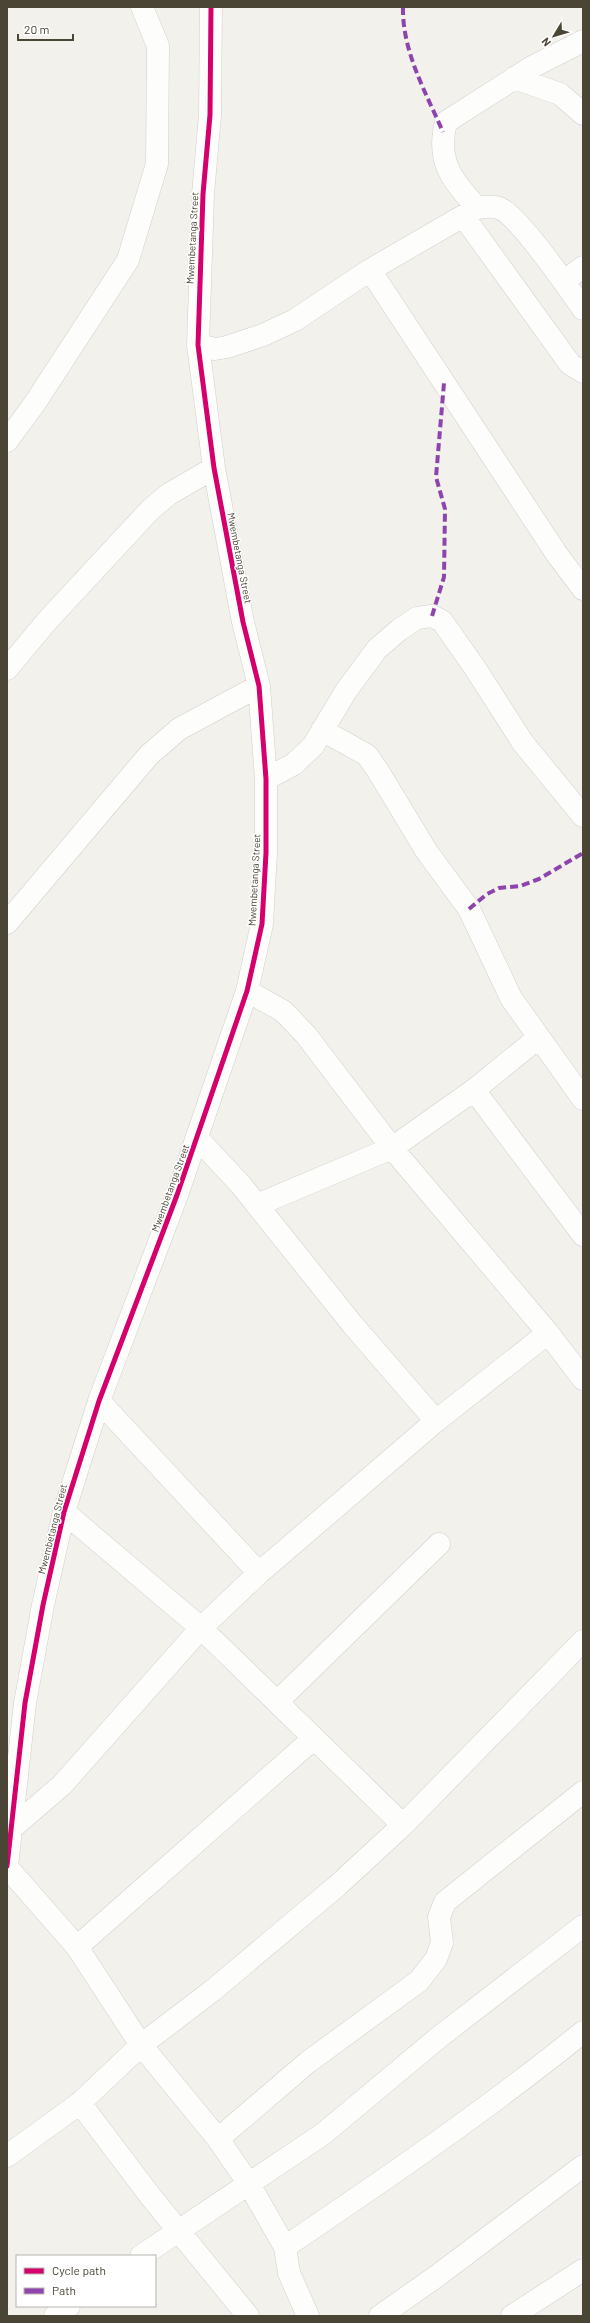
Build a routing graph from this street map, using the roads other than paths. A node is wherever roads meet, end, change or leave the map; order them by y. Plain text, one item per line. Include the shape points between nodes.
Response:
1 (142, 7) edge
2 (211, 7) edge
3 (583, 40) edge
4 (514, 78) junction
5 (583, 114) edge
6 (470, 212) junction
7 (583, 267) edge
8 (370, 270) junction
9 (564, 281) junction
10 (583, 309) edge
11 (198, 345) junction
12 (583, 372) edge
13 (7, 441) edge
14 (214, 468) junction
15 (583, 589) edge
16 (7, 669) edge
17 (259, 686) junction
18 (322, 730) junction
19 (266, 779) junction
20 (583, 816) edge
21 (7, 923) edge
22 (247, 991) junction
23 (538, 1038) junction
24 (474, 1090) junction
25 (583, 1099) edge
26 (198, 1138) junction
27 (392, 1148) junction
28 (257, 1205) junction
29 (583, 1235) edge
30 (548, 1333) junction
31 (583, 1379) edge
32 (99, 1401) junction
33 (436, 1421) junction
34 (64, 1512) junction
35 (439, 1544) dead end
36 (259, 1573) junction
37 (201, 1628) junction
38 (583, 1641) edge
39 (277, 1702) junction
40 (313, 1739) junction
41 (583, 1792) edge
42 (403, 1825) junction
43 (12, 1828) junction
44 (7, 1867) edge
45 (583, 1926) edge
46 (78, 1947) junction
47 (583, 2032) edge
48 (141, 2046) junction
49 (80, 2103) junction
50 (218, 2140) junction
51 (7, 2156) edge
52 (583, 2166) edge
53 (249, 2184) junction
54 (178, 2230) junction
55 (285, 2247) junction
56 (142, 2255) edge
57 (583, 2270) edge
58 (68, 2307) edge
59 (55, 2316) edge
60 (248, 2316) edge
61 (308, 2316) edge
62 (380, 2316) edge
63 (512, 2316) edge

1 - 13 street via 158,46 157,164 128,260 35,403
2 - 11 street, Mwembetanga Street via 210,115 203,194
3 - 4 street
4 - 5 street via 560,94
4 - 6 street via 446,122 443,148 449,172
6 - 8 street
6 - 9 street via 493,206 510,215
6 - 12 street via 570,364
7 - 9 street
8 - 11 street via 295,320 263,335 215,349
8 - 15 street via 556,553
9 - 10 street
11 - 14 street, Mwembetanga Street
14 - 16 street via 169,494 150,510 47,621
14 - 17 street, Mwembetanga Street via 243,622
17 - 19 street, Mwembetanga Street
17 - 21 street via 179,729 149,755
18 - 19 street via 312,746 294,764
18 - 20 street via 377,649 398,630 417,618 432,616 442,621 522,743
18 - 23 street via 367,755 375,766 427,852 469,908 511,998
19 - 22 street, Mwembetanga Street via 266,853 262,924
22 - 26 street, Mwembetanga Street
22 - 27 street via 283,1011 306,1035
23 - 24 street
23 - 25 street
24 - 27 street
24 - 29 street
26 - 28 street
26 - 32 street, Mwembetanga Street
27 - 28 street
27 - 30 street
28 - 33 street via 352,1324
30 - 31 street
30 - 33 street
32 - 34 street, Mwembetanga Street
32 - 36 street
33 - 36 street
34 - 37 street
34 - 43 street, Mwembetanga Street via 25,1703
35 - 39 street
36 - 37 street
37 - 39 street
37 - 43 street via 62,1785
38 - 42 street
39 - 40 street
40 - 42 street
40 - 46 street
41 - 50 street via 445,1902 439,1917 442,1943 436,1959 419,1981 308,2062
42 - 48 street via 296,1921
43 - 44 street, Mwembetanga Street
44 - 46 street
45 - 53 street via 438,2038 323,2134
46 - 48 street
47 - 55 street via 519,2084 461,2126
48 - 49 street
48 - 50 street
49 - 51 street
49 - 54 street
50 - 53 street
52 - 62 street
53 - 54 street
53 - 55 street
54 - 56 street
54 - 60 street
55 - 61 street via 289,2273
57 - 63 street
58 - 59 street

